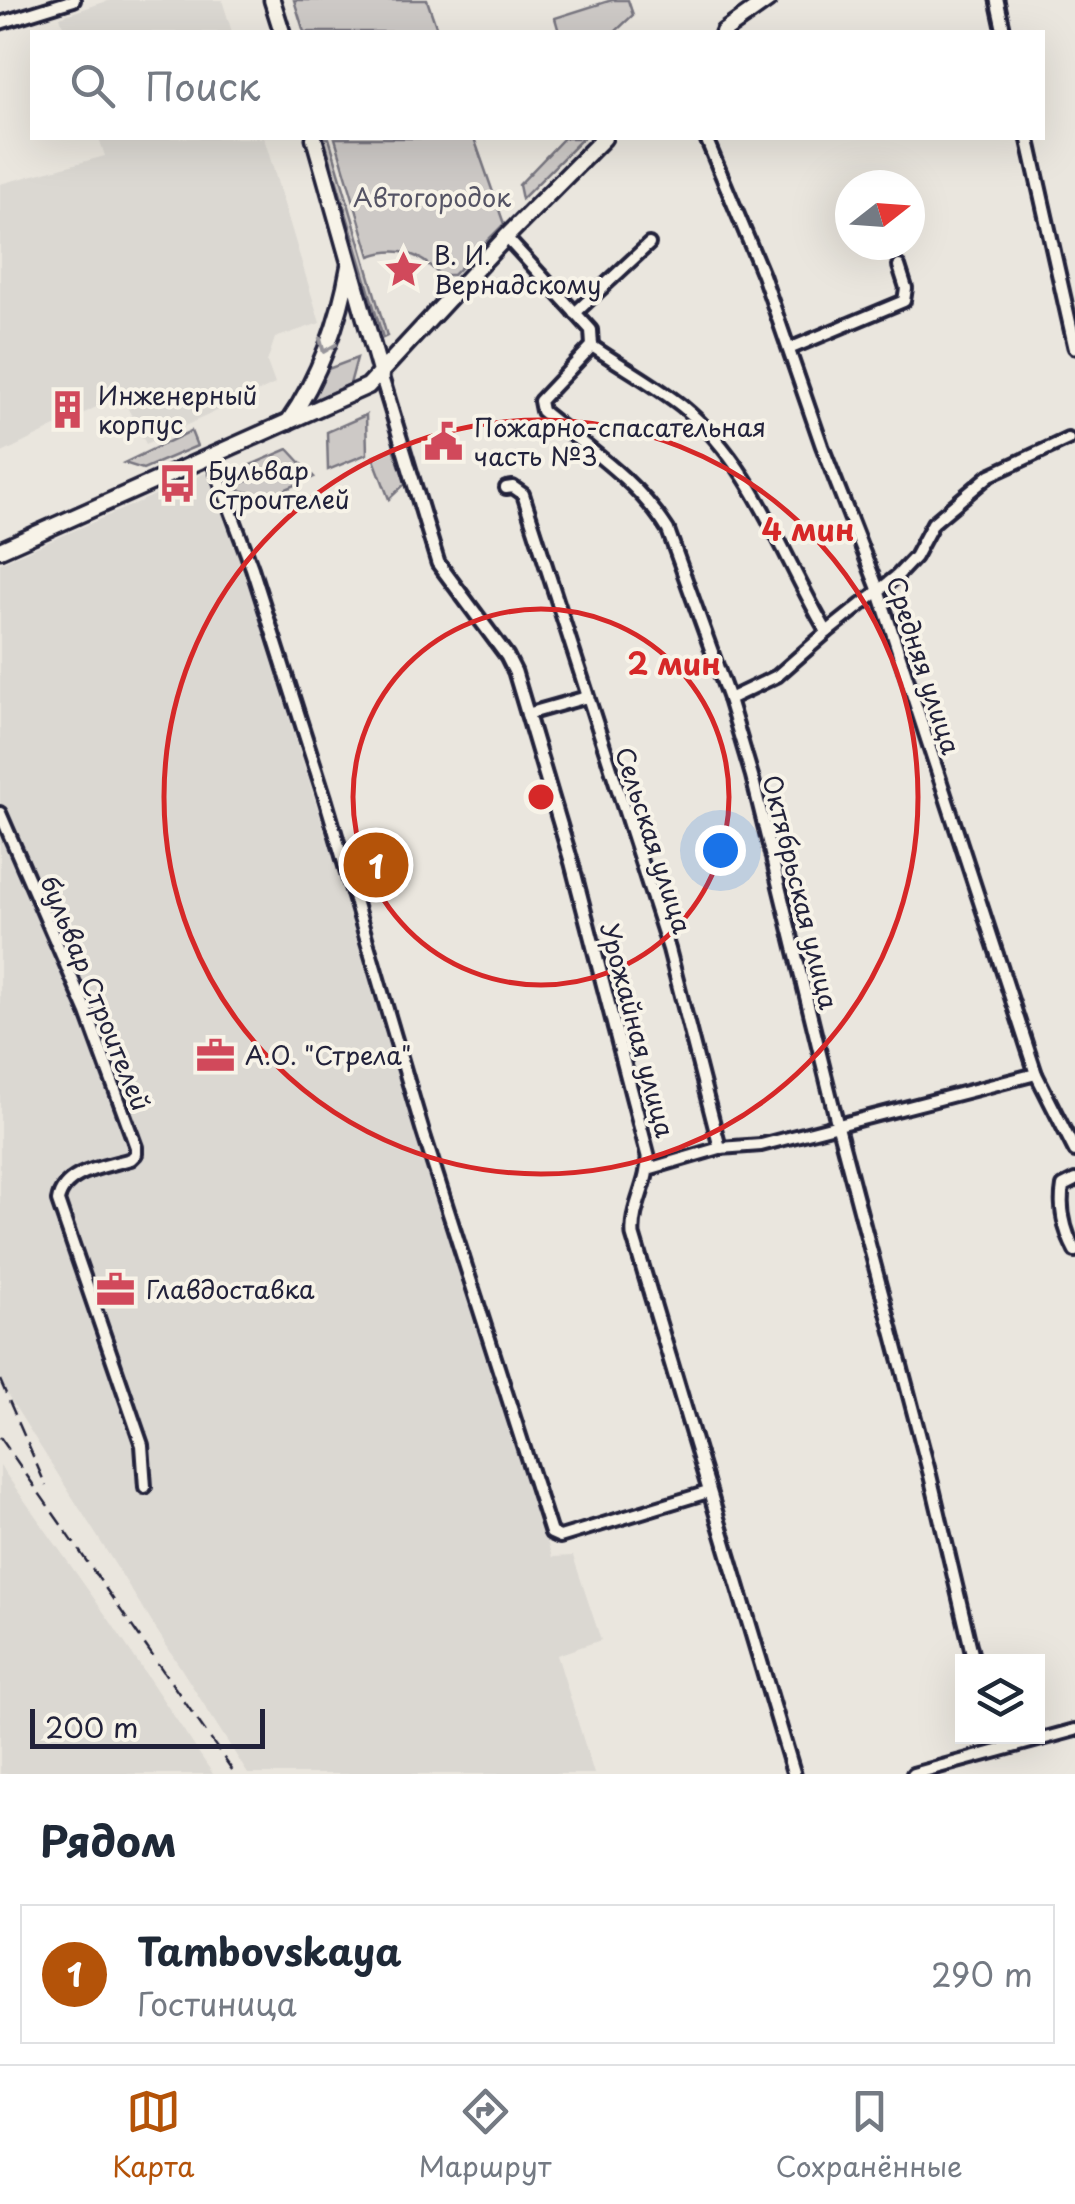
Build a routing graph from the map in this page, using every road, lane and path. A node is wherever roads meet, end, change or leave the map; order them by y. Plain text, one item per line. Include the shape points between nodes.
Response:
1 (74, 0) edge
2 (272, 0) edge
3 (768, 0) edge
4 (997, 0) edge
5 (0, 23) edge
6 (281, 30) edge
7 (725, 30) edge
8 (1004, 30) edge
9 (315, 140) edge
10 (602, 140) edge
11 (707, 140) edge
12 (1028, 140) edge
13 (506, 237) junction
14 (649, 244) dead end
15 (350, 260) junction
16 (899, 266) dead end
17 (576, 312) junction
18 (592, 346) junction
19 (1075, 348) edge
20 (789, 349) junction
21 (381, 374) junction
22 (286, 424) junction
23 (1068, 438) dead end
24 (211, 457) junction
25 (506, 488) dead end
26 (0, 550) edge
27 (878, 588) junction
28 (827, 632) junction
29 (587, 696) junction
30 (729, 699) junction
31 (527, 714) junction
32 (0, 813) edge
33 (1036, 1074) junction
34 (837, 1123) junction
35 (720, 1148) junction
36 (1075, 1152) edge
37 (648, 1169) junction
38 (1075, 1180) edge
39 (1075, 1251) edge
40 (145, 1487) dead end
41 (708, 1492) junction
42 (972, 1654) edge
43 (1075, 1730) edge
44 (991, 1744) edge
45 (993, 1753) junction
46 (794, 1774) edge
47 (912, 1774) edge

1 - 5 street
2 - 6 main road
3 - 7 main road
4 - 8 street
9 - 15 main road
10 - 13 main road
11 - 20 street, Средняя улица
12 - 19 street
13 - 17 street
13 - 21 main road
14 - 17 street
15 - 21 main road
15 -> 22 main road via 333,329
16 - 20 street via 904,301
17 - 18 street via 592,330
18 - 28 street via 682,406 714,438 773,523
18 - 30 street, Октябрьская улица via 540,401 542,411 614,468 668,530
20 - 27 street, Средняя улица
21 - 22 main road via 358,393
21 - 31 street, Урожайная улица via 438,563 507,656
22 - 24 main road
23 - 27 street via 990,474 934,523 915,557
24 - 26 main road
24 - 41 street via 325,798 550,1533 560,1537
25 - 29 street, Сельская улица via 523,494
27 - 28 street
27 - 33 street, Средняя улица
28 - 30 street via 777,676
29 - 31 street
29 - 35 street, Сельская улица via 669,949
30 - 34 street, Октябрьская улица
31 - 37 street, Урожайная улица
32 - 40 street, бульвар Строителей via 87,1013 136,1147 131,1159 68,1180 58,1202 142,1444
33 - 34 street
33 - 36 street, Средняя улица
34 - 35 street via 761,1145
34 - 42 street, Октябрьская улица
35 - 37 street
37 - 41 street, Урожайная улица via 634,1235
38 - 39 street via 1062,1186 1060,1205
41 - 46 street, Урожайная улица
43 - 45 street
44 - 45 street
45 - 47 street

